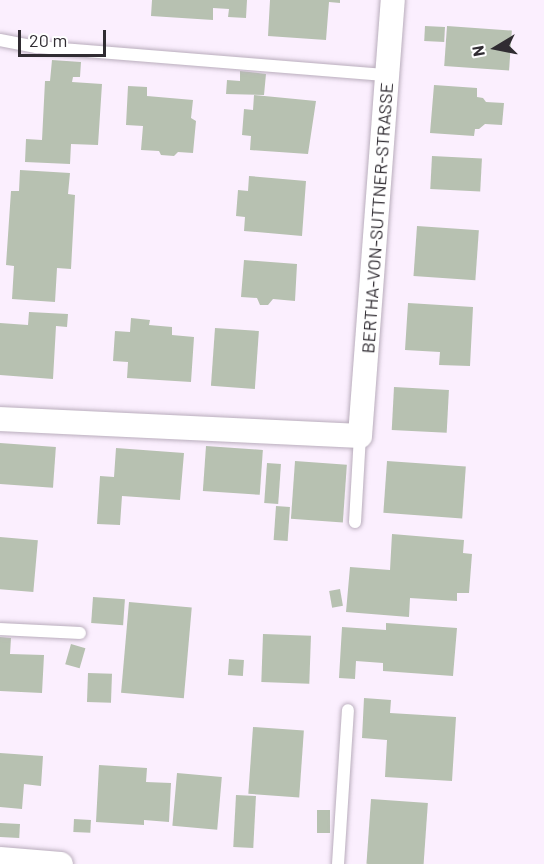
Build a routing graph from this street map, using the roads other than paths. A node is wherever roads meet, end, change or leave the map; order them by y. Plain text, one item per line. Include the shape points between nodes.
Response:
1 (393, 0) edge
2 (0, 40) edge
3 (388, 75) junction
4 (0, 419) edge
5 (360, 436) junction
6 (355, 522) dead end
7 (0, 629) edge
8 (80, 633) dead end
9 (348, 710) dead end
10 (0, 859) edge
11 (61, 864) edge
12 (338, 864) edge

1 - 3 street, BERTHA-VON-SUTTNER-STRASSE
2 - 3 lane via 37,47
3 - 5 street, BERTHA-VON-SUTTNER-STRASSE
4 - 5 street
5 - 6 lane, BERTHA-VON-SUTTNER-STRASSE
7 - 8 lane
9 - 12 lane
10 - 11 street

